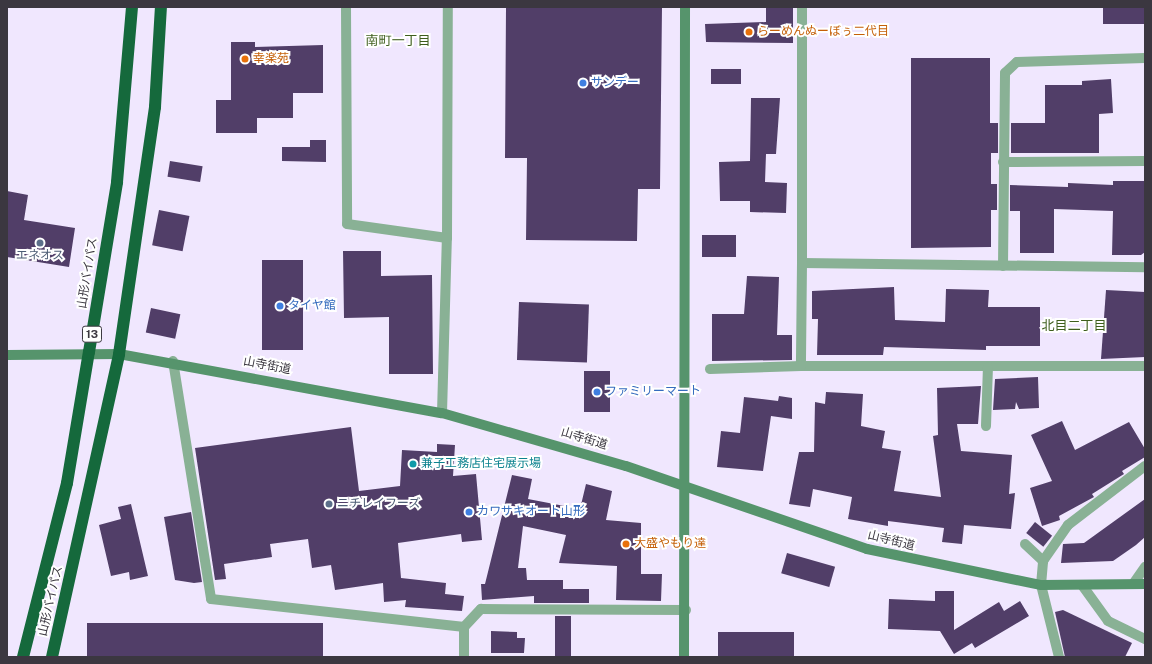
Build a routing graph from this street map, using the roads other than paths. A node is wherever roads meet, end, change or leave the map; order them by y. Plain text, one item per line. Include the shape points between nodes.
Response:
1 (132, 7) edge
2 (160, 7) edge
3 (346, 7) edge
4 (448, 7) edge
5 (685, 7) edge
6 (802, 7) edge
7 (1145, 58) edge
8 (1145, 161) edge
9 (1003, 162) junction
10 (447, 238) junction
11 (802, 263) junction
12 (1003, 266) junction
13 (1145, 267) edge
14 (89, 352) junction
15 (119, 354) junction
16 (7, 355) edge
17 (173, 361) junction
18 (801, 366) junction
19 (1145, 366) edge
20 (988, 367) junction
21 (710, 369) dead end
22 (442, 413) junction
23 (986, 426) dead end
24 (1145, 466) edge
25 (685, 487) junction
26 (1025, 544) dead end
27 (1043, 561) junction
28 (1145, 567) edge
29 (1133, 584) junction
30 (1145, 584) edge
31 (1041, 585) junction
32 (1082, 585) junction
33 (686, 610) junction
34 (464, 627) junction
35 (1145, 639) edge
36 (23, 657) edge
37 (52, 657) edge
38 (464, 657) edge
39 (684, 657) edge
40 (1059, 657) edge

1 - 14 highway, 山形バイパス / 13 via 117,182
2 - 15 highway, 山形バイパス / 13 via 155,107
3 - 10 lane via 347,224
4 - 10 lane
5 - 25 main road
6 - 11 lane
7 - 9 lane via 1018,62 1004,72
8 - 9 lane
9 - 12 lane
10 - 22 lane
11 - 12 lane
11 - 18 lane
12 - 13 lane
14 - 15 main road, 山寺街道
14 - 16 main road, 山寺街道
14 - 36 highway, 山形バイパス / 13 via 66,483
15 - 17 main road, 山寺街道
15 - 37 highway, 山形バイパス / 13
17 - 22 main road, 山寺街道
17 - 34 lane via 212,599
18 - 20 lane
18 - 21 lane
19 - 20 lane
20 - 23 lane
22 - 25 main road, 山寺街道 via 570,449
24 - 27 lane via 1068,525
25 - 31 main road, 山寺街道 via 867,549
25 - 33 main road
26 - 27 lane
27 - 31 lane
28 - 29 lane
29 - 30 main road, 山寺街道
29 - 32 main road, 山寺街道
31 - 32 main road, 山寺街道
31 - 40 lane
32 - 35 lane via 1108,621
33 - 34 lane via 481,609
33 - 39 main road
34 - 38 lane

